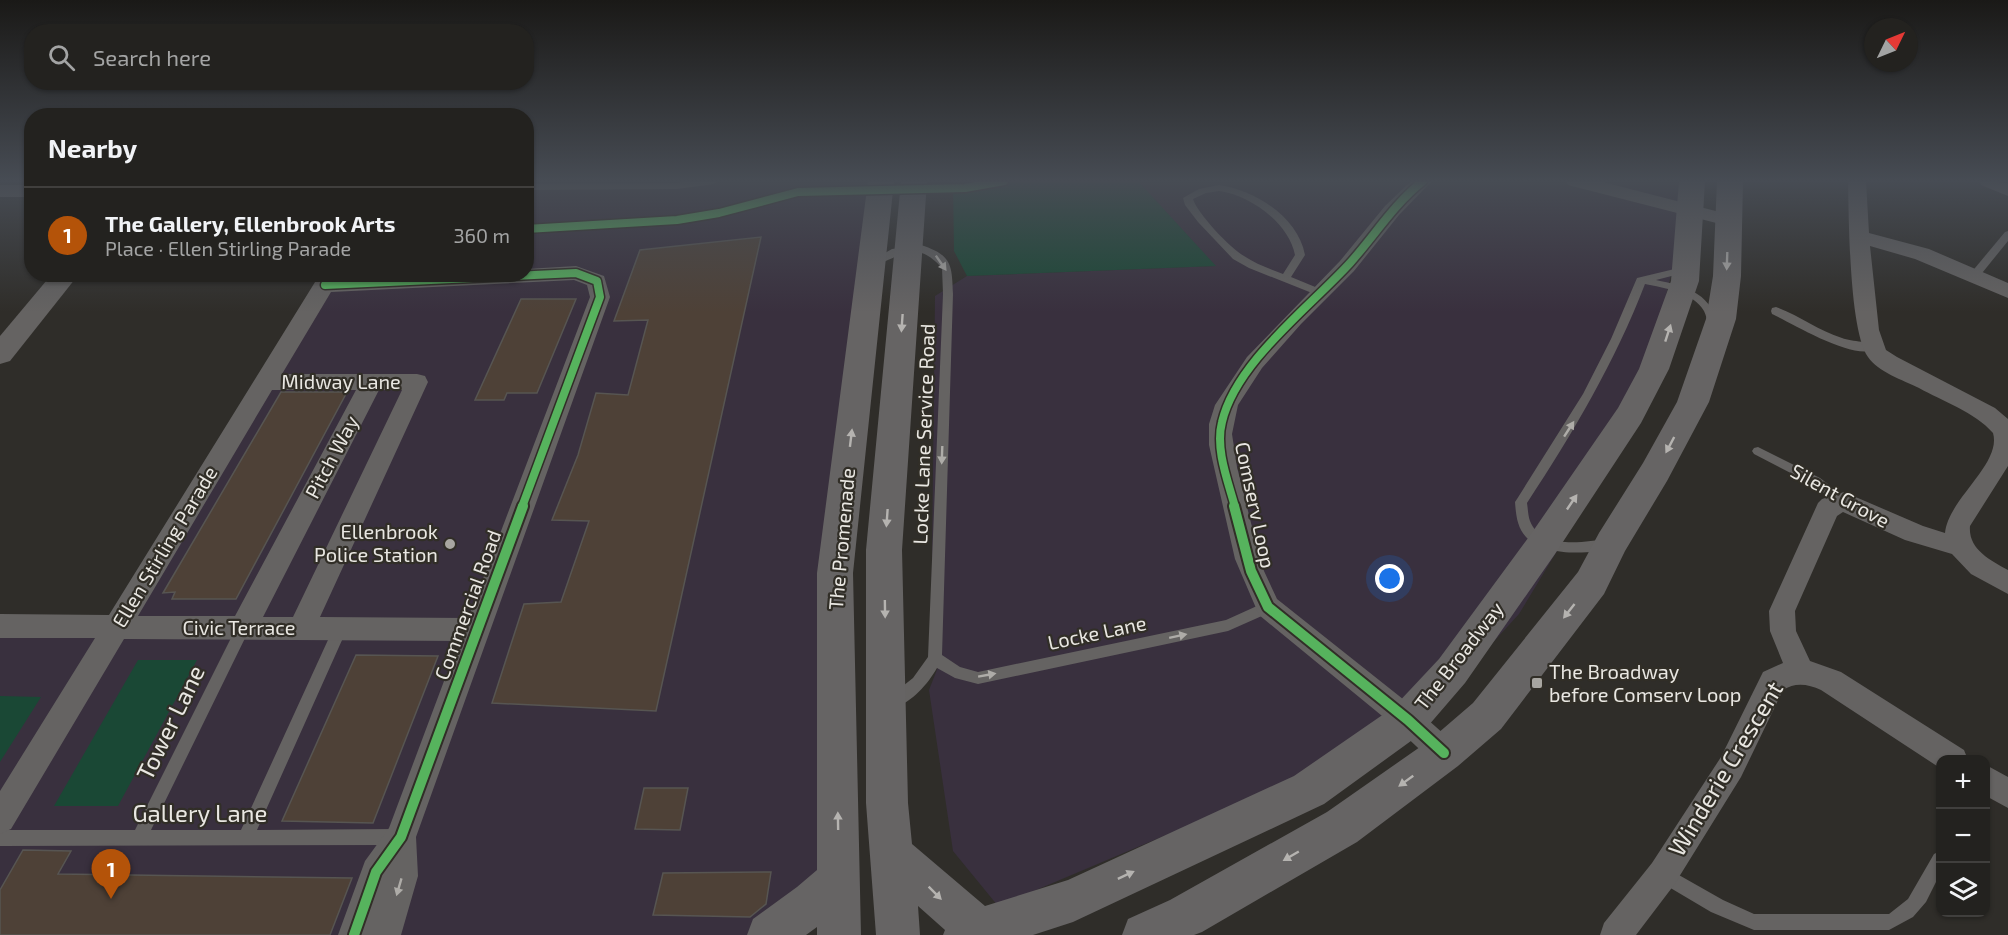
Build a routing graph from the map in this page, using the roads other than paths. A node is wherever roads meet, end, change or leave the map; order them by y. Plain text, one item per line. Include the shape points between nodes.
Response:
1 (876, 225) edge
2 (910, 225) edge
3 (1206, 225) edge
4 (1284, 225) edge
5 (1383, 225) edge
6 (1689, 225) edge
7 (1728, 225) edge
8 (1859, 225) edge
9 (2008, 234) edge
10 (1859, 237) junction
11 (908, 248) junction
12 (871, 264) junction
13 (534, 274) edge
14 (1974, 276) junction
15 (1286, 278) junction
16 (1684, 279) junction
17 (1641, 280) junction
18 (40, 282) edge
19 (60, 282) edge
20 (327, 282) edge
21 (2008, 291) edge
22 (1321, 293) junction
23 (1776, 311) dead end
24 (0, 329) edge
25 (1715, 337) junction
26 (1874, 347) junction
27 (0, 354) edge
28 (266, 382) junction
29 (372, 382) junction
30 (2006, 429) edge
31 (1758, 451) dead end
32 (1844, 502) junction
33 (1611, 543) junction
34 (1543, 544) junction
35 (1958, 545) junction
36 (2008, 583) edge
37 (1268, 607) junction
38 (0, 626) edge
39 (116, 628) junction
40 (243, 628) junction
41 (301, 629) junction
42 (340, 629) junction
43 (477, 630) junction
44 (935, 657) junction
45 (1800, 671) junction
46 (886, 708) junction
47 (1408, 720) junction
48 (1444, 753) junction
49 (1948, 755) edge
50 (1990, 782) edge
51 (2008, 794) edge
52 (0, 819) edge
53 (246, 837) junction
54 (401, 837) junction
55 (0, 838) edge
56 (139, 838) junction
57 (891, 854) junction
58 (1938, 863) edge
59 (1664, 874) junction
60 (838, 880) junction
61 (972, 933) edge
62 (354, 935) edge
63 (385, 935) edge
64 (769, 935) edge
65 (839, 935) edge
66 (898, 935) edge
67 (1144, 935) edge
68 (1616, 935) edge

1 - 12 main road, The Promenade
2 - 11 main road
3 - 15 lane via 1238,257
4 - 15 lane via 1297,241 1300,255
5 - 22 street, Comserv Loop
6 - 16 main road, The Broadway
7 -> 25 main road via 1727,276
8 - 10 street
9 - 14 lane
10 - 14 street via 1906,248
10 - 26 street
11 - 12 lane
11 -> 44 lane, Locke Lane Service Road via 921,248 936,255 946,267 948,294
11 -> 46 main road via 884,550
60 -> 12 main road, The Promenade via 835,573
13 - 43 street, Commercial Road via 576,273 597,281 600,297
14 - 21 street
15 - 22 lane
16 - 17 lane
16 - 17 lane
16 - 25 lane via 1712,317
34 -> 16 main road, The Broadway via 1630,415 1654,369
34 -> 17 lane via 1525,526 1521,502 1578,415 1622,331
18 - 24 street
19 - 27 street
20 - 28 street, Ellen Stirling Parade
22 - 37 street, Comserv Loop via 1244,377 1221,424 1224,459 1248,565
23 - 26 lane via 1842,343
25 -> 33 main road via 1693,402
26 - 30 street via 1889,363 1977,408
28 - 29 street, Midway Lane
28 - 39 street, Ellen Stirling Parade
29 - 40 street, Pitch Way
29 - 41 street, Midway Lane via 417,382
30 - 35 street via 2006,450 1958,524
31 - 32 lane, Silent Grove via 1816,481
32 - 35 street, Silent Grove via 1914,535
32 - 45 street via 1827,510 1782,611 1783,631
33 - 34 lane via 1575,548
33 -> 48 main road via 1591,582 1487,716
34 - 47 main road, The Broadway via 1452,671
35 - 36 street via 1972,560
44 -> 37 lane, Locke Lane via 948,670 978,678 1228,625
37 - 47 street, Comserv Loop
38 - 39 street, Civic Terrace
39 - 40 street, Civic Terrace
39 - 52 street, Ellen Stirling Parade
40 - 41 street, Civic Terrace
40 - 56 lane, Tower Lane
41 - 42 street, Civic Terrace
42 - 43 street, Civic Terrace
42 - 53 lane
43 - 54 street, Commercial Road
44 - 46 lane, Locke Lane Service Road via 920,683
45 - 49 street, Winderie Crescent via 1831,681
45 - 59 street, Winderie Crescent via 1773,681 1731,767
46 - 57 main road
47 - 48 street, Comserv Loop
61 -> 47 main road, The Broadway via 1073,900 1309,790
48 -> 67 main road via 1342,827 1186,916
50 - 51 street
53 - 54 lane, Gallery Lane
53 - 56 lane, Gallery Lane
54 - 62 street, Commercial Road via 376,872
54 -> 63 street, Commercial Road via 402,876
55 - 56 lane, Gallery Lane
57 -> 61 main road
57 - 66 main road
58 - 59 lane via 1910,911 1889,922 1754,922 1717,906
59 - 68 street, Winderie Crescent
60 - 64 main road
60 - 65 main road, The Promenade

